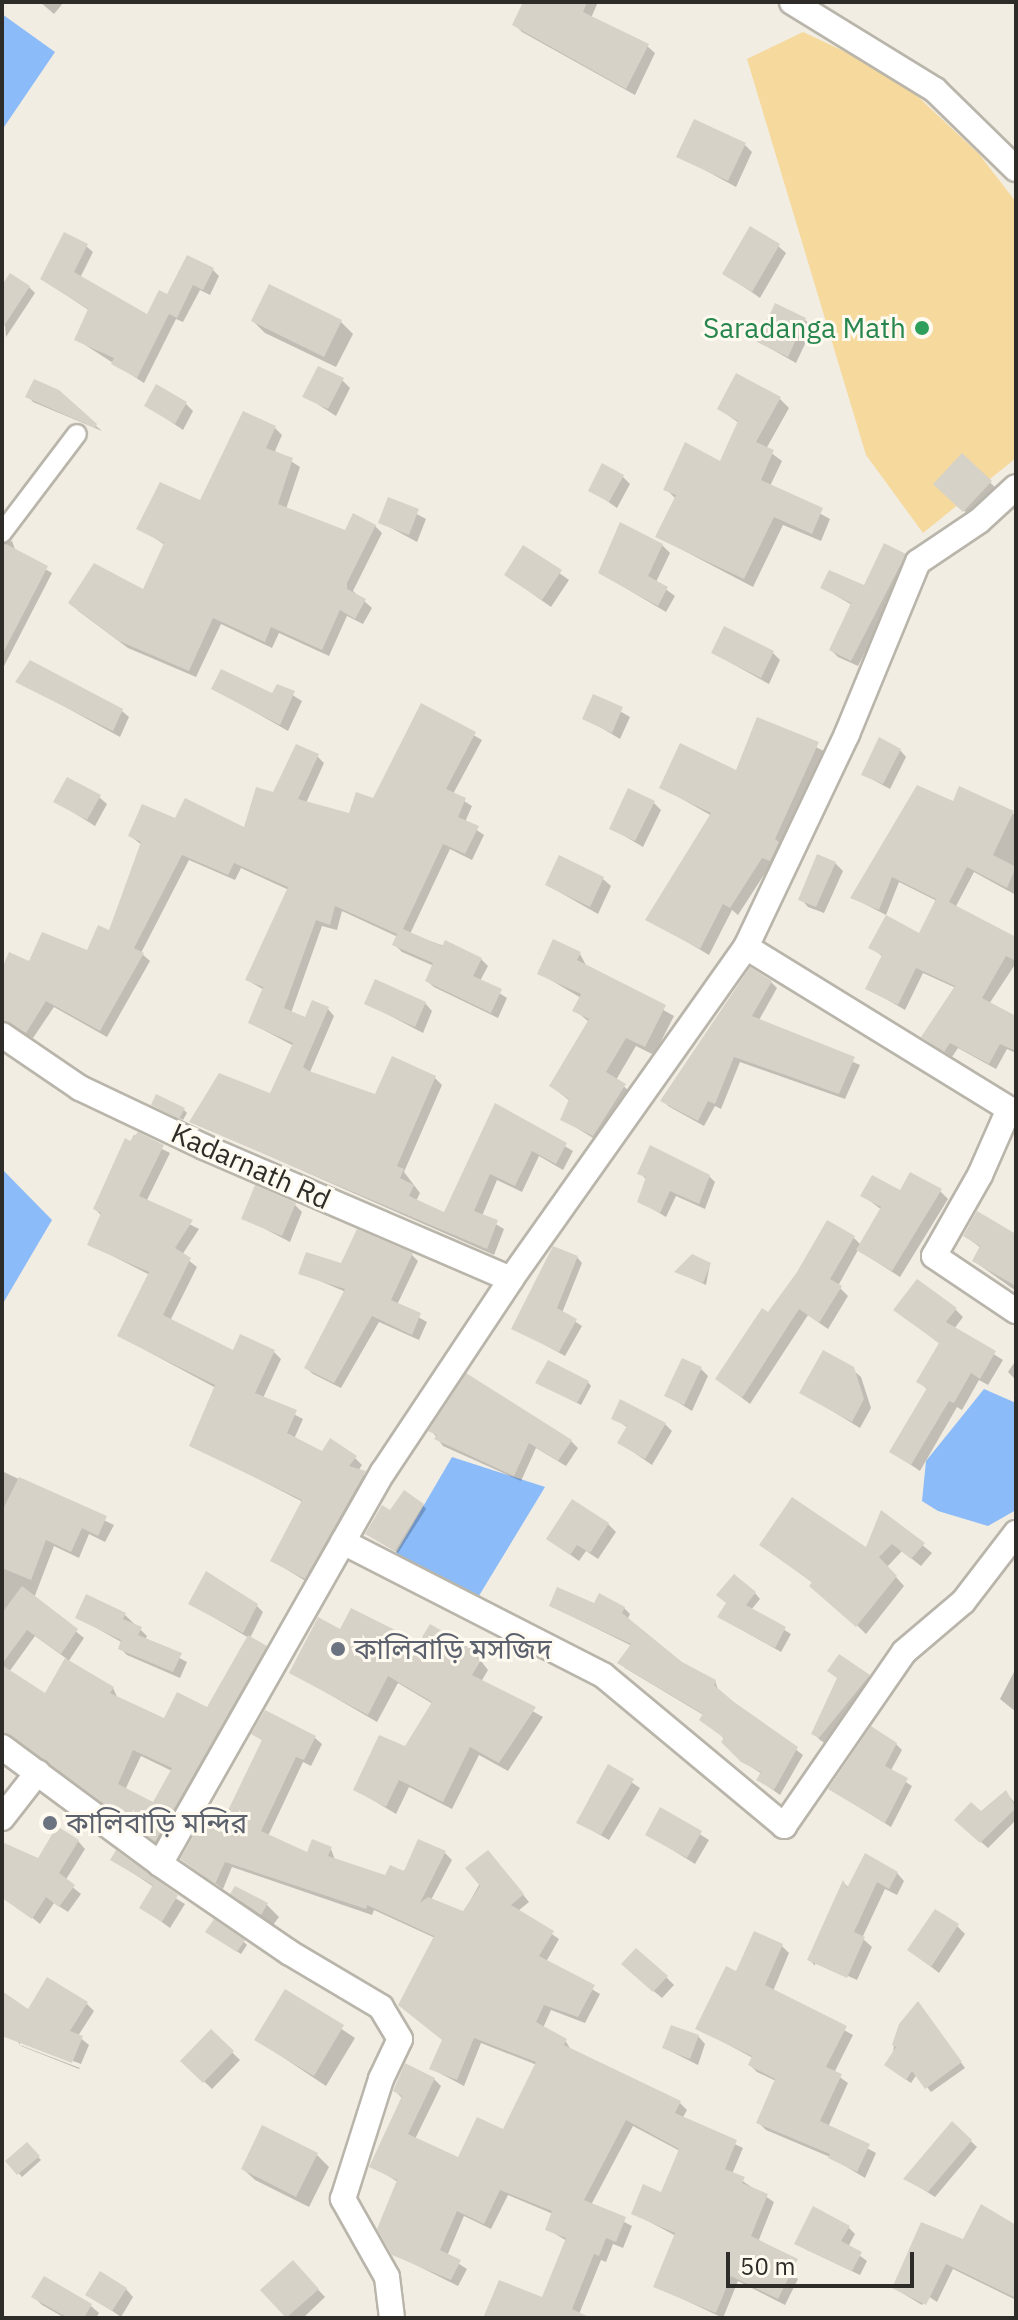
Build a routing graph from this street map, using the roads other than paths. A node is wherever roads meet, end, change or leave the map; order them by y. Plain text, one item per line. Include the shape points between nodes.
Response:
1 (792, 2) edge
2 (1016, 169) edge
3 (77, 434) dead end
4 (1016, 487) edge
5 (2, 533) edge
6 (746, 947) junction
7 (2, 1035) edge
8 (511, 1279) junction
9 (1016, 1311) edge
10 (1016, 1533) edge
11 (343, 1542) junction
12 (2, 1747) edge
13 (38, 1772) junction
14 (2, 1818) edge
15 (160, 1864) junction
16 (392, 2318) edge

1 - 2 street via 935,90
3 - 5 street
4 - 6 street via 979,521 918,562 847,734
6 - 8 street
6 - 9 street via 1009,1109 980,1175 934,1256
7 - 8 street, Kadarnath Rd via 93,1094
8 - 11 street
10 - 11 street via 963,1602 904,1652 784,1826 603,1675
11 - 15 street
12 - 13 street
13 - 14 street
13 - 15 street
15 - 16 street via 290,1953 381,2007 400,2039 381,2079 343,2199 387,2277

